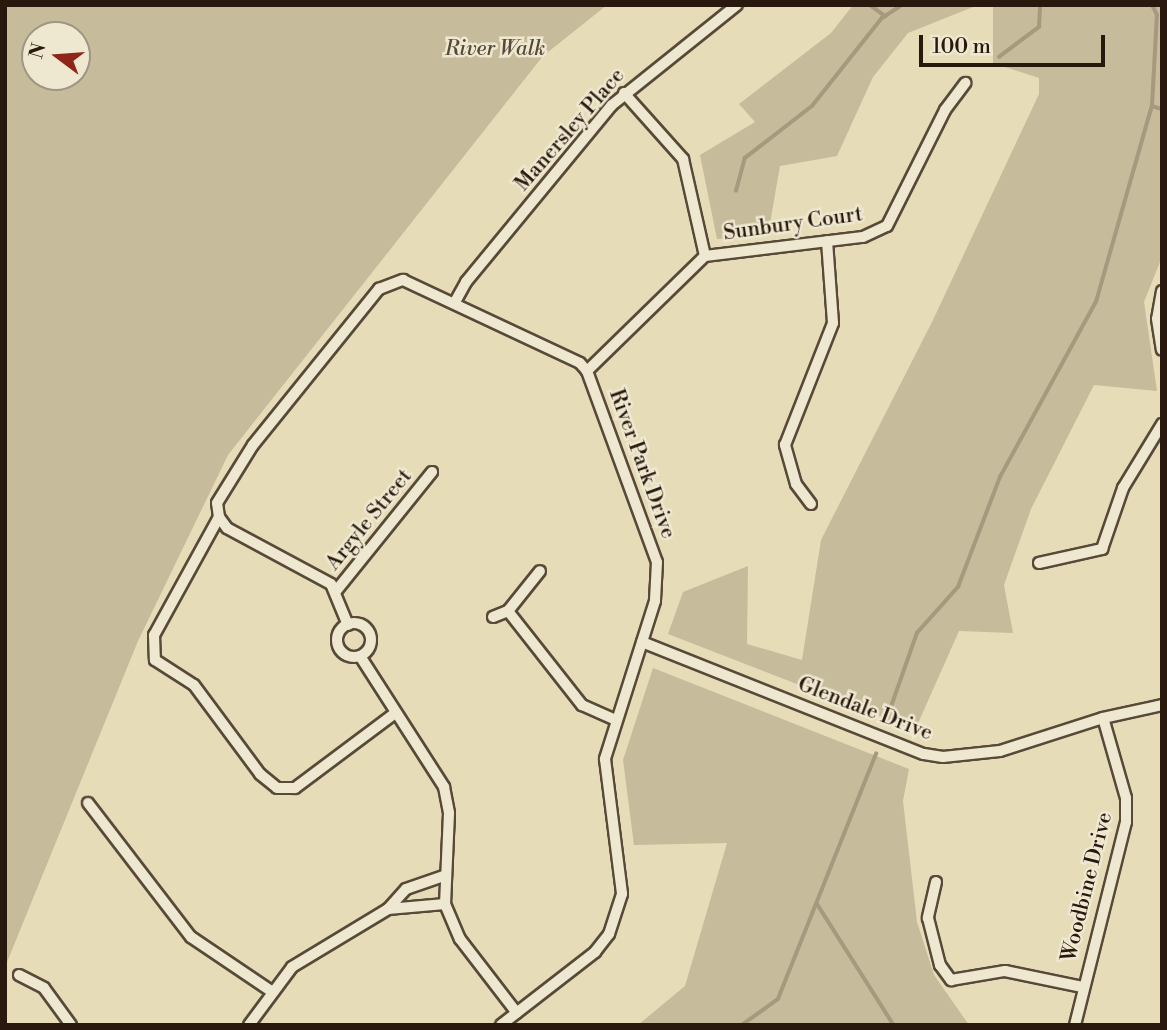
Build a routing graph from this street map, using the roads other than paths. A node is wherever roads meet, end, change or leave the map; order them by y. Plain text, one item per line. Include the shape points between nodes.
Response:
1 (737, 5) edge
2 (965, 83) dead end
3 (624, 93) junction
4 (827, 241) junction
5 (705, 256) junction
6 (1162, 291) edge
7 (455, 302) junction
8 (1162, 350) edge
9 (587, 371) junction
10 (1162, 424) edge
11 (432, 472) dead end
12 (811, 504) dead end
13 (219, 517) junction
14 (1039, 563) dead end
15 (540, 571) dead end
16 (336, 591) junction
17 (508, 611) junction
18 (493, 617) dead end
19 (348, 625) junction
20 (642, 642) junction
21 (360, 656) junction
22 (1162, 705) edge
23 (394, 714) junction
24 (1103, 718) junction
25 (616, 720) junction
26 (88, 803) dead end
27 (443, 876) junction
28 (936, 882) dead end
29 (445, 904) junction
30 (388, 909) junction
31 (19, 975) dead end
32 (1082, 987) junction
33 (271, 991) junction
34 (517, 1013) junction
35 (71, 1025) edge
36 (249, 1025) edge
37 (501, 1025) edge
38 (1075, 1025) edge

1 - 3 street, Manersley Place
2 - 4 street, Sunbury Court via 945,110 887,226 863,237
3 - 5 street via 683,159
3 - 7 street, Manersley Place via 466,282
4 - 5 street, Sunbury Court
4 - 12 street via 833,323 785,445 796,484
5 - 9 street, Sunbury Court
6 - 8 street via 1157,319
7 - 9 street, River Park Drive via 559,351
7 - 13 street, River Park Drive via 403,280 379,289 239,464 221,493
9 - 20 street, River Park Drive via 657,562 655,601
10 - 14 street via 1123,488 1102,549
11 - 16 street, Argyle Street
13 - 16 street via 233,533 325,580
13 - 23 street, River Park Drive via 154,635 155,660 194,685 276,789 295,788
15 - 17 street
16 - 19 street
17 - 18 street
17 - 25 street via 582,705
19 - 21 street via 339,635 340,649 351,657
19 - 21 street via 362,625 370,636 370,646
20 - 24 street, Glendale Drive via 924,754 979,755
20 - 25 street, River Park Drive
21 - 23 street
22 - 24 street, Glendale Drive
23 - 27 street via 444,787 449,813
24 - 32 street, Woodbine Drive via 1126,798 1126,822
25 - 34 street, River Park Drive via 604,775 622,869 618,914 595,952
26 - 33 street via 191,937
27 - 29 street
27 - 30 street via 406,889
28 - 32 street via 928,918 940,965 951,980 1005,971
29 - 30 street
29 - 34 street via 460,939
30 - 33 street via 292,967
31 - 35 street via 44,988
32 - 38 street, Woodbine Drive
33 - 36 street
34 - 37 street, River Park Drive

